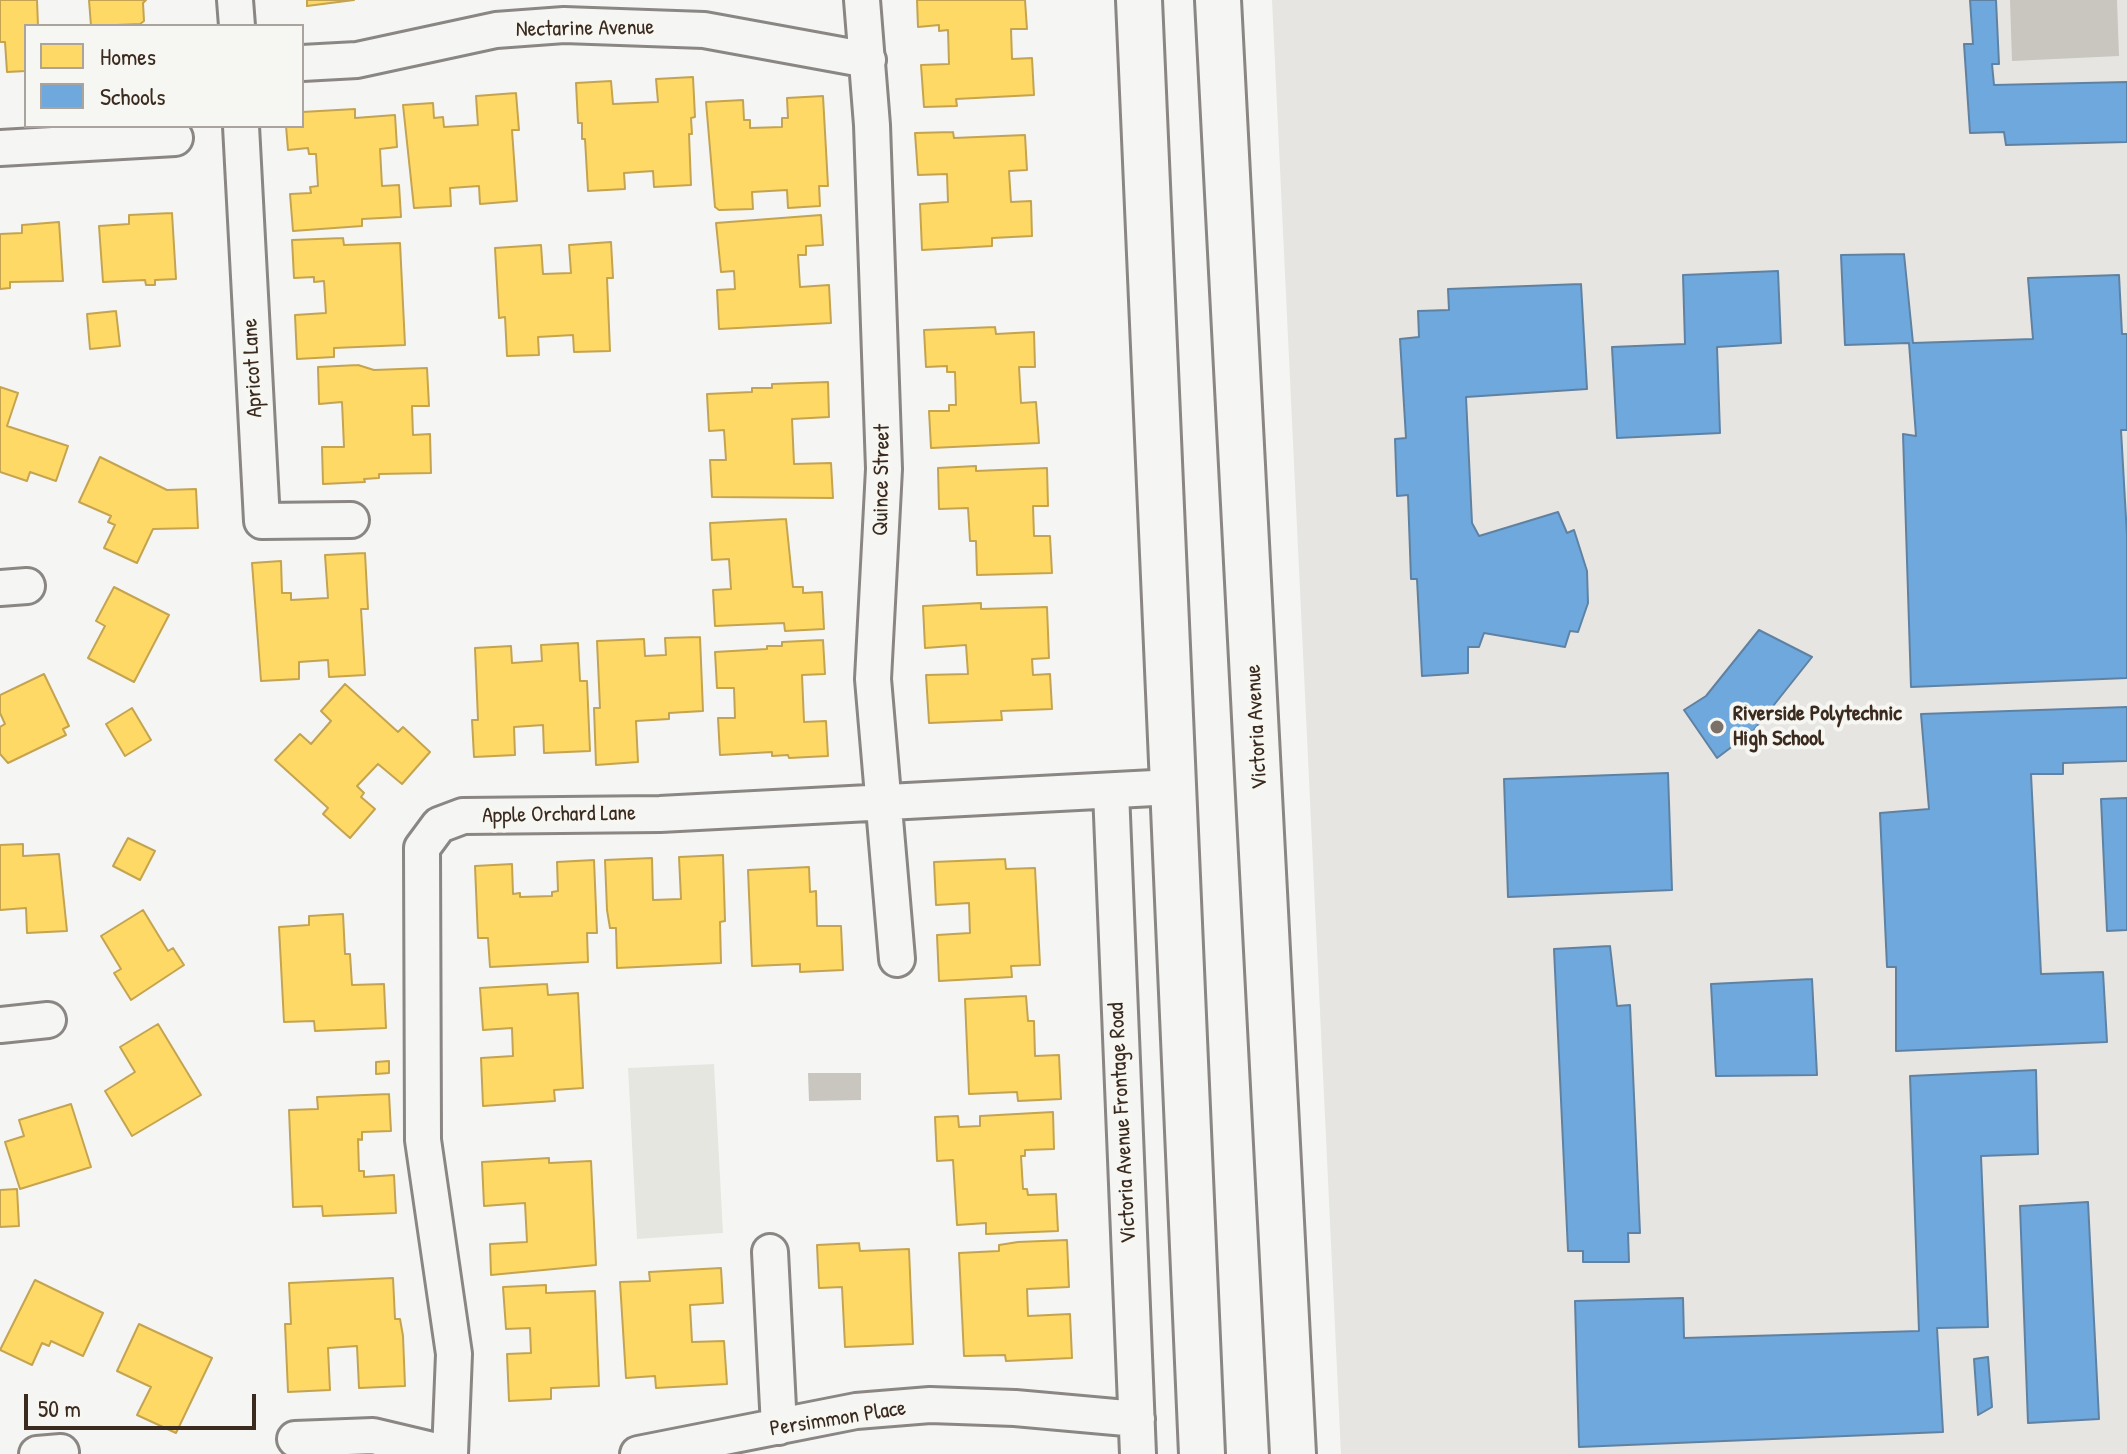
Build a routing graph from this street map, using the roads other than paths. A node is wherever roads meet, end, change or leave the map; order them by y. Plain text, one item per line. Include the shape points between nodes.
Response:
1 (235, 0) edge
2 (862, 0) edge
3 (1139, 0) edge
4 (1218, 0) edge
5 (237, 24) edge
6 (868, 60) junction
7 (304, 63) edge
8 (241, 128) edge
9 (175, 138) dead end
10 (0, 148) edge
11 (351, 520) dead end
12 (1173, 787) junction
13 (1111, 791) junction
14 (884, 804) junction
15 (897, 959) dead end
16 (48, 1020) dead end
17 (0, 1025) edge
18 (770, 1252) dead end
19 (1137, 1419) junction
20 (779, 1427) junction
21 (295, 1439) dead end
22 (449, 1454) edge
23 (638, 1454) edge
24 (1138, 1454) edge
25 (1202, 1454) edge
26 (1293, 1454) edge

1 - 5 street
2 - 6 street, Quince Street
3 - 12 main road
4 - 26 main road, Victoria Avenue
6 - 7 street, Nectarine Avenue via 704,30 564,25 496,30 357,60
6 - 14 street, Quince Street via 884,469 873,679
8 - 11 street, Apricot Lane via 262,521
9 - 10 street
12 - 13 street, Apple Orchard Lane
12 - 25 main road
13 - 14 street, Apple Orchard Lane
13 - 19 street, Victoria Avenue Frontage Road
14 - 15 street, Quince Street
14 - 22 street, Apple Orchard Lane via 463,816 439,825 422,848 423,1140 454,1354
16 - 17 street
18 - 20 street
19 - 20 street, Persimmon Place via 930,1405 856,1411
19 - 24 street, Victoria Avenue Frontage Road
20 - 23 street, Persimmon Place
21 - 22 street via 373,1436

